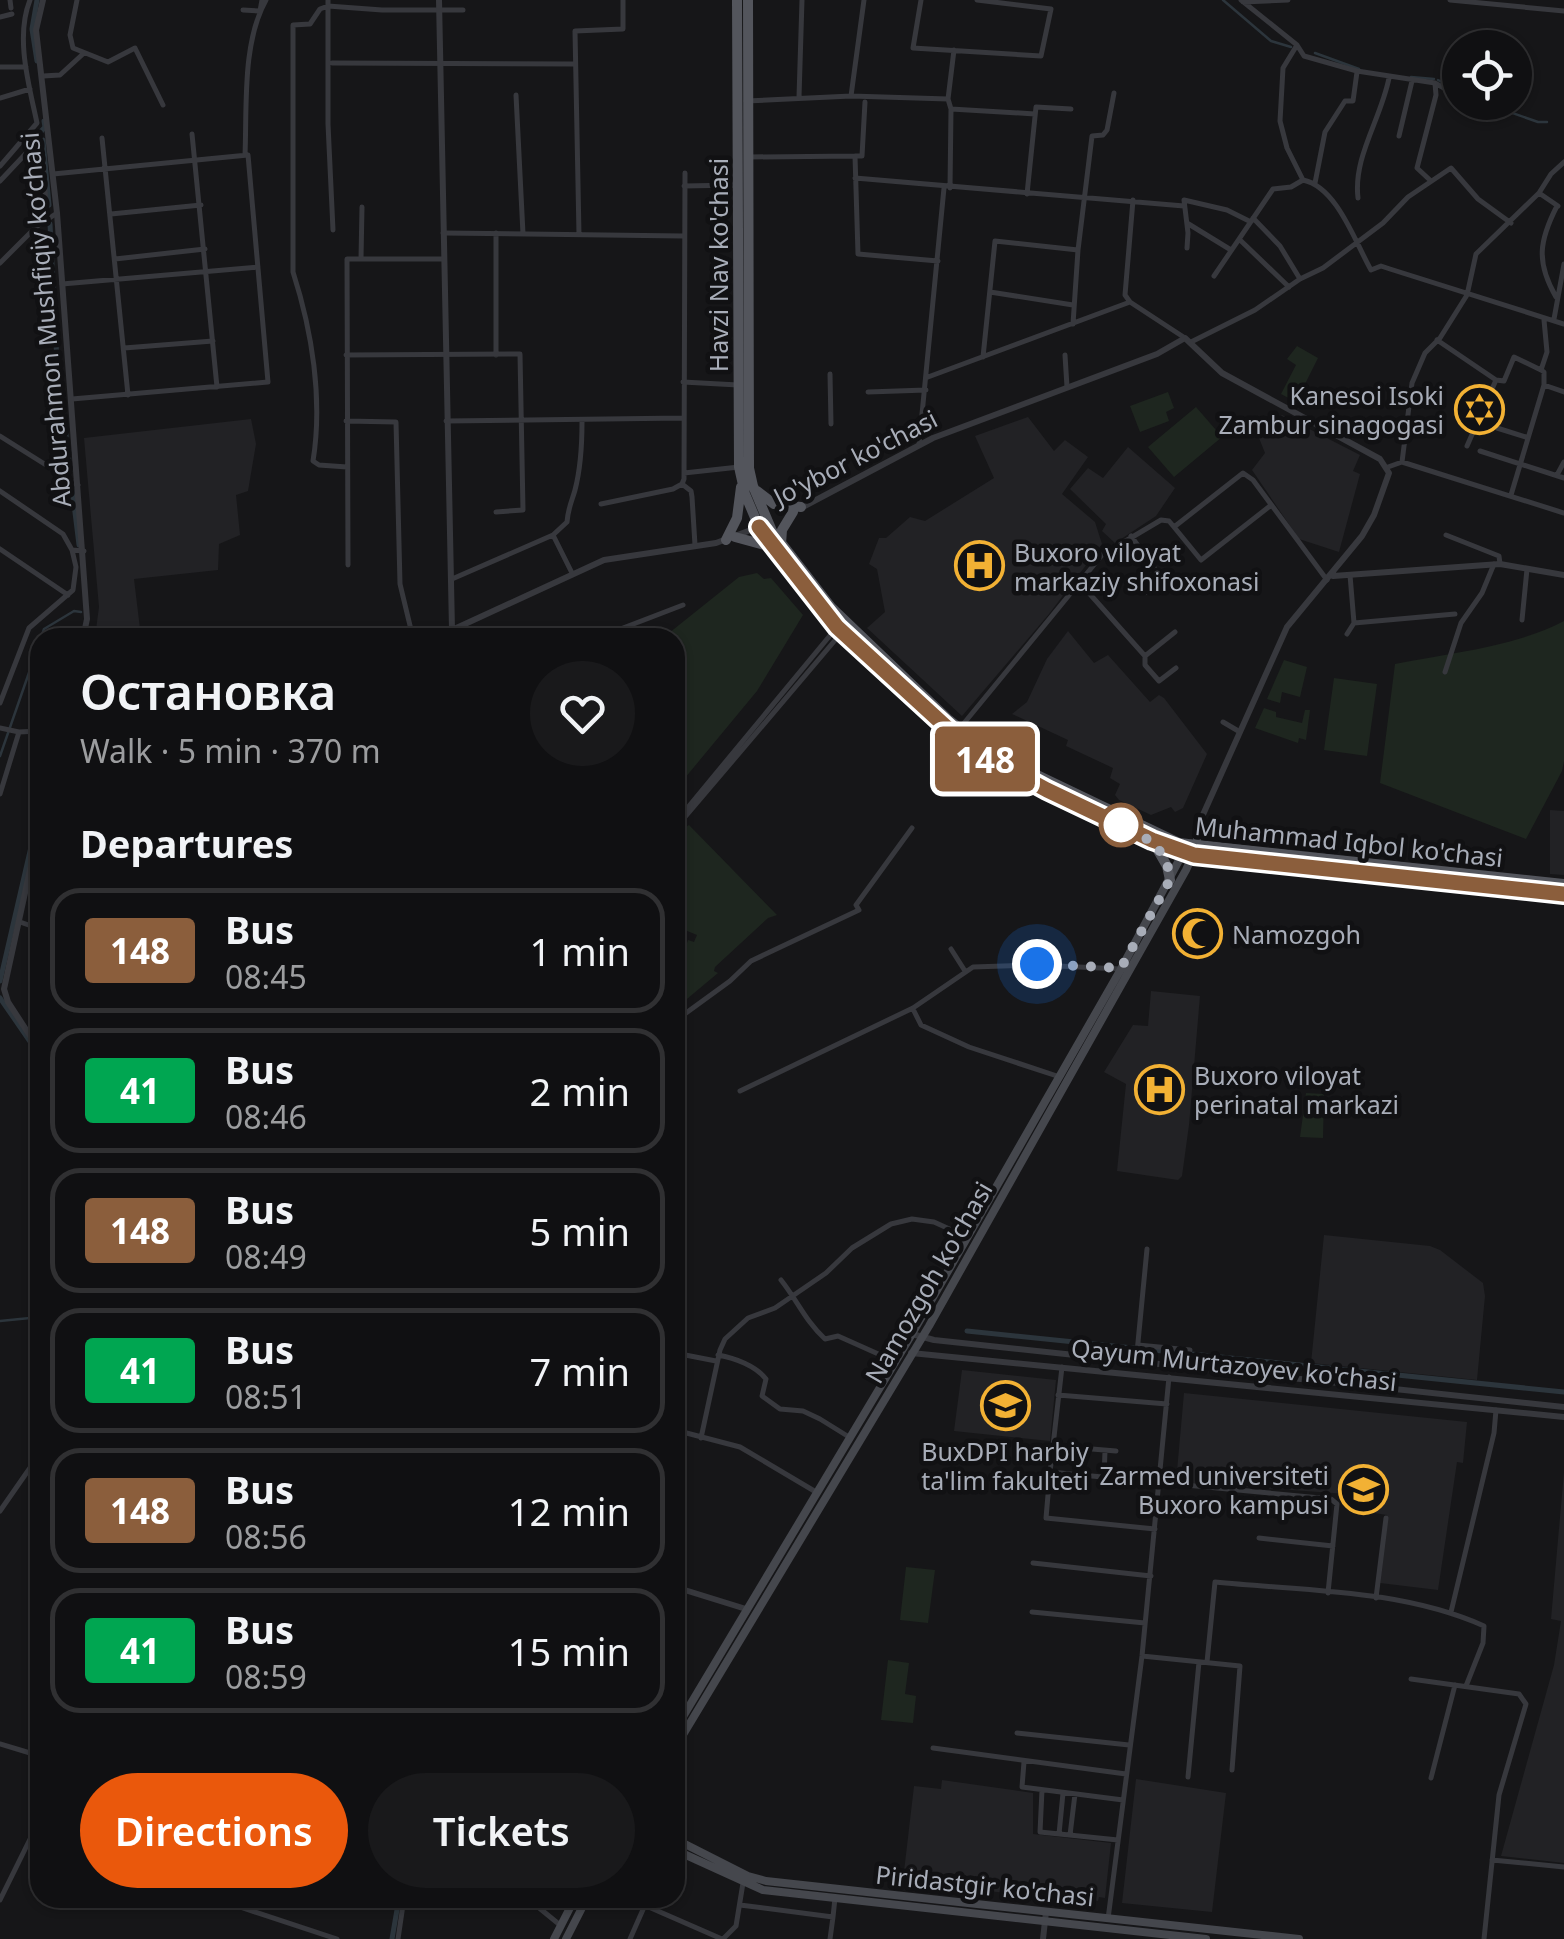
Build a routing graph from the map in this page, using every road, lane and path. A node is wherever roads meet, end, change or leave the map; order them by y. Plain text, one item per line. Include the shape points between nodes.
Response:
1 (10, 0) edge
2 (30, 0) edge
3 (43, 0) edge
4 (79, 0) edge
5 (264, 0) edge
6 (438, 0) edge
7 (623, 0) edge
8 (737, 0) edge
9 (748, 0) edge
10 (802, 0) edge
11 (864, 0) edge
12 (920, 0) edge
13 (977, 0) edge
14 (1288, 0) edge
15 (1450, 0) edge
16 (1242, 1) edge
17 (1275, 2) edge
18 (328, 3) edge
19 (244, 10) dead end
20 (439, 10) junction
21 (464, 10) dead end
22 (260, 11) junction
23 (1564, 11) edge
24 (0, 16) edge
25 (1297, 45) junction
26 (954, 50) junction
27 (84, 53) junction
28 (332, 62) dead end
29 (440, 63) junction
30 (575, 64) junction
31 (26, 66) junction
32 (0, 68) edge
33 (1357, 71) junction
34 (43, 76) junction
35 (1389, 78) junction
36 (1412, 81) junction
37 (1435, 83) junction
38 (1442, 87) edge
39 (30, 88) junction
40 (1114, 93) dead end
41 (516, 95) dead end
42 (851, 96) junction
43 (799, 97) junction
44 (0, 98) edge
45 (948, 99) junction
46 (746, 101) junction
47 (865, 102) dead end
48 (164, 105) dead end
49 (951, 109) junction
50 (1072, 109) dead end
51 (1034, 114) junction
52 (192, 134) dead end
53 (1399, 136) dead end
54 (102, 138) dead end
55 (245, 156) junction
56 (855, 156) junction
57 (746, 157) junction
58 (196, 162) junction
59 (1564, 162) edge
60 (0, 166) edge
61 (106, 170) junction
62 (685, 173) dead end
63 (53, 174) junction
64 (854, 178) junction
65 (1303, 180) junction
66 (0, 181) edge
67 (1431, 181) junction
68 (1315, 183) junction
69 (738, 184) junction
70 (684, 186) junction
71 (946, 188) junction
72 (1540, 193) junction
73 (1028, 194) junction
74 (1085, 198) junction
75 (1358, 198) dead end
76 (1133, 200) junction
77 (201, 205) junction
78 (1184, 206) junction
79 (362, 207) dead end
80 (57, 212) junction
81 (111, 214) junction
82 (46, 217) junction
83 (1252, 220) junction
84 (1185, 222) junction
85 (1511, 223) junction
86 (333, 230) dead end
87 (442, 233) junction
88 (496, 233) junction
89 (523, 234) junction
90 (579, 235) junction
91 (683, 236) junction
92 (1239, 239) junction
93 (1356, 243) junction
94 (1187, 248) dead end
95 (205, 249) junction
96 (1078, 250) junction
97 (1232, 250) junction
98 (115, 259) junction
99 (361, 259) junction
100 (444, 259) junction
101 (938, 261) junction
102 (0, 263) edge
103 (1564, 264) edge
104 (258, 267) junction
105 (207, 272) junction
106 (1214, 276) dead end
107 (1300, 279) junction
108 (117, 280) junction
109 (62, 284) junction
110 (1288, 287) junction
111 (990, 292) junction
112 (1466, 295) junction
113 (1556, 300) junction
114 (1130, 302) junction
115 (1564, 303) edge
116 (1073, 305) junction
117 (1544, 320) junction
118 (1554, 320) junction
119 (1074, 324) junction
120 (1564, 324) edge
121 (1188, 340) junction
122 (1438, 340) junction
123 (213, 341) junction
124 (124, 348) junction
125 (496, 355) junction
126 (1065, 355) dead end
127 (346, 356) junction
128 (444, 356) junction
129 (983, 358) junction
130 (1541, 370) junction
131 (830, 374) dead end
132 (928, 377) junction
133 (1496, 380) junction
134 (683, 382) junction
135 (738, 385) junction
136 (1544, 385) junction
137 (217, 387) junction
138 (1066, 388) junction
139 (926, 390) junction
140 (868, 392) dead end
141 (1564, 392) edge
142 (128, 395) junction
143 (72, 398) junction
144 (682, 418) junction
145 (520, 420) junction
146 (582, 420) junction
147 (446, 421) junction
148 (346, 422) junction
149 (832, 424) dead end
150 (1496, 428) dead end
151 (0, 436) edge
152 (1526, 437) junction
153 (919, 445) junction
154 (1468, 446) dead end
155 (1480, 451) dead end
156 (1402, 462) junction
157 (1564, 462) edge
158 (1520, 465) junction
159 (347, 467) junction
160 (739, 467) junction
161 (1388, 467) junction
162 (684, 473) junction
163 (1560, 476) edge
164 (682, 484) junction
165 (747, 484) junction
166 (80, 487) junction
167 (0, 492) edge
168 (1510, 496) junction
169 (601, 504) dead end
170 (1270, 506) junction
171 (797, 510) junction
172 (496, 512) dead end
173 (1564, 513) edge
174 (764, 525) junction
175 (1174, 527) junction
176 (553, 535) junction
177 (1446, 535) dead end
178 (1131, 536) junction
179 (730, 539) junction
180 (695, 545) junction
181 (777, 546) junction
182 (0, 549) edge
183 (72, 550) junction
184 (84, 550) junction
185 (1497, 564) junction
186 (348, 565) dead end
187 (1526, 569) junction
188 (572, 573) junction
189 (1350, 575) junction
190 (1564, 575) edge
191 (1330, 578) junction
192 (449, 580) junction
193 (1080, 584) junction
194 (1147, 592) dead end
195 (68, 595) junction
196 (683, 605) dead end
197 (1456, 614) dead end
198 (1467, 616) junction
199 (1522, 620) dead end
200 (1472, 622) dead end
201 (1354, 623) junction
202 (85, 628) edge
203 (411, 628) edge
204 (452, 628) edge
205 (456, 628) edge
206 (623, 628) edge
207 (840, 629) junction
208 (1176, 632) dead end
209 (1347, 634) dead end
210 (1145, 656) junction
211 (1176, 668) dead end
212 (1445, 672) dead end
213 (0, 680) edge
214 (7, 684) junction
215 (0, 703) edge
216 (1224, 722) dead end
217 (0, 728) edge
218 (960, 728) junction
219 (30, 731) edge
220 (15, 732) junction
221 (1240, 732) junction
222 (0, 794) edge
223 (685, 811) edge
224 (912, 828) dead end
225 (1198, 828) joint
226 (1152, 840) junction
227 (1190, 850) junction
228 (30, 873) edge
229 (1170, 880) junction
230 (1564, 884) edge
231 (1564, 894) edge
232 (20, 922) junction
233 (30, 926) edge
234 (952, 949) dead end
235 (1121, 968) junction
236 (964, 971) junction
237 (913, 1008) junction
238 (685, 1013) edge
239 (30, 1036) edge
240 (1059, 1084) junction
241 (740, 1091) dead end
242 (967, 1237) junction
243 (1147, 1249) dead end
244 (780, 1280) dead end
245 (793, 1296) junction
246 (912, 1334) junction
247 (922, 1337) junction
248 (1137, 1348) junction
249 (1190, 1350) dead end
250 (900, 1352) junction
251 (911, 1353) junction
252 (685, 1355) edge
253 (718, 1358) junction
254 (894, 1361) junction
255 (1136, 1362) junction
256 (1062, 1366) junction
257 (1178, 1367) junction
258 (1173, 1378) junction
259 (1058, 1395) junction
260 (1526, 1403) junction
261 (1167, 1404) junction
262 (1543, 1405) junction
263 (1564, 1407) edge
264 (1496, 1410) junction
265 (1525, 1414) junction
266 (1542, 1415) junction
267 (1564, 1418) edge
268 (685, 1433) edge
269 (701, 1438) junction
270 (849, 1438) junction
271 (1092, 1449) dead end
272 (1105, 1450) junction
273 (1116, 1451) dead end
274 (30, 1468) edge
275 (1050, 1472) junction
276 (1104, 1477) junction
277 (1159, 1483) junction
278 (816, 1492) junction
279 (0, 1511) edge
280 (1386, 1518) dead end
281 (1154, 1529) junction
282 (1259, 1538) dead end
283 (1333, 1546) junction
284 (1033, 1564) dead end
285 (1150, 1576) junction
286 (685, 1590) edge
287 (1328, 1593) junction
288 (1376, 1598) junction
289 (746, 1609) junction
290 (1032, 1612) dead end
291 (1451, 1612) junction
292 (1145, 1622) junction
293 (1142, 1656) junction
294 (1203, 1662) junction
295 (1411, 1679) dead end
296 (1455, 1685) junction
297 (1466, 1686) junction
298 (685, 1713) edge
299 (685, 1731) edge
300 (1018, 1732) dead end
301 (0, 1744) edge
302 (1130, 1745) junction
303 (934, 1748) dead end
304 (30, 1753) edge
305 (1024, 1762) junction
306 (1232, 1770) dead end
307 (1126, 1774) junction
308 (1188, 1777) dead end
309 (1431, 1778) dead end
310 (1042, 1790) junction
311 (1063, 1793) junction
312 (1075, 1794) junction
313 (1123, 1800) junction
314 (1059, 1834) junction
315 (1070, 1835) junction
316 (30, 1839) edge
317 (1118, 1840) junction
318 (685, 1844) edge
319 (685, 1855) edge
320 (1492, 1860) junction
321 (1564, 1867) edge
322 (743, 1883) junction
323 (834, 1898) junction
324 (0, 1900) edge
325 (740, 1905) junction
326 (243, 1908) edge
327 (403, 1908) edge
328 (539, 1908) edge
329 (569, 1908) edge
330 (582, 1908) edge
331 (645, 1908) edge
332 (653, 1908) edge
333 (833, 1917) junction
334 (1046, 1917) junction
335 (1108, 1919) junction
336 (560, 1925) junction
337 (337, 1939) edge
338 (398, 1939) edge
339 (554, 1939) edge
340 (566, 1939) edge
341 (630, 1939) edge
342 (722, 1939) edge
343 (830, 1939) edge
344 (1043, 1939) edge
345 (1206, 1939) edge
346 (1300, 1939) edge
347 (1484, 1939) edge

1 - 24 street via 11,12
2 - 31 street via 23,16
3 - 34 street, Abdurahmon Mushfiqiy koʻchasi via 36,30
4 - 27 street via 71,44
5 - 22 street
6 - 20 street
7 - 30 street via 623,29 576,31
8 - 69 main road, Havzi Nav ko'chasi
9 - 46 main road, Havzi Nav ko'chasi
10 - 43 street
11 - 42 street
12 - 26 street via 913,48
13 - 26 street via 1051,9 1041,56
14 - 17 street
15 - 23 street
16 - 17 street
16 - 25 street
18 - 20 street
18 - 86 street
18 - 159 street via 310,24 293,25 294,272 304,302 318,419 313,461
19 - 22 street
20 - 21 street
20 - 29 street
22 - 55 street
25 - 33 street via 1304,56
25 - 65 street via 1283,68 1280,121
26 - 45 street
27 - 34 street via 60,74
27 - 48 street via 108,62 135,48
28 - 29 street
29 - 30 street
29 - 87 street
30 - 90 street
31 - 32 street
31 - 39 street
33 - 35 street
33 - 68 street via 1353,100 1345,101 1325,132
34 - 63 street, Abdurahmon Mushfiqiy koʻchasi
35 - 36 street
35 - 75 street via 1356,176
36 - 37 street
36 - 53 street
37 - 38 street
37 - 67 street via 1417,168
39 - 44 street
39 - 60 street via 37,123
40 - 74 street via 1107,130 1092,136
41 - 89 street
42 - 43 street
42 - 45 street
43 - 46 street
45 - 49 street
46 - 57 main road, Havzi Nav ko'chasi
47 - 56 street via 862,156
49 - 51 street
49 - 71 street
50 - 51 street via 1036,106
51 - 73 street
52 - 58 street
54 - 61 street
55 - 58 street
55 - 104 street
56 - 57 street
56 - 64 street
57 - 165 main road, Havzi Nav ko'chasi
58 - 61 street
58 - 77 street
59 - 72 street
61 - 63 street
61 - 81 street
62 - 70 street
63 - 80 street, Abdurahmon Mushfiqiy koʻchasi
64 - 71 street
64 - 101 street via 858,254
65 - 68 street
65 - 83 street via 1274,189
66 - 82 street via 31,148 39,148
67 - 85 street via 1451,168 1478,200
67 - 93 street
68 - 93 street
69 - 70 street
69 - 135 main road, Havzi Nav ko'chasi
70 - 91 street
71 - 73 street
71 - 101 street
72 - 85 street
72 - 113 street via 1558,206 1541,253
73 - 74 street
74 - 76 street
74 - 96 street
76 - 78 street
76 - 114 street via 1125,295
77 - 81 street
77 - 95 street
78 - 83 street via 1184,200
78 - 84 street
79 - 99 street
80 - 82 street
80 - 109 street, Abdurahmon Mushfiqiy koʻchasi
81 - 98 street
82 - 102 street
83 - 92 street
83 - 107 street via 1280,246
84 - 94 street
84 - 97 street
85 - 112 street via 1476,254
87 - 88 street
87 - 100 street
88 - 89 street
88 - 125 street
89 - 90 street
90 - 91 street
91 - 134 street
92 - 97 street
92 - 110 street
93 - 107 street
93 - 112 street via 1371,270 1381,266
95 - 98 street
95 - 105 street
96 - 111 street via 995,241
96 - 116 street
97 - 106 street
98 - 108 street
99 - 100 street
99 - 127 street via 347,259
100 - 128 street
101 - 132 street
103 - 113 street
104 - 105 street
104 - 137 street via 268,382
105 - 108 street
105 - 123 street
107 - 110 street
108 - 109 street
108 - 124 street
109 - 143 street, Abdurahmon Mushfiqiy koʻchasi
110 - 121 street
111 - 116 street
111 - 129 street
112 - 117 street
112 - 122 street
113 - 115 street
113 - 118 street
114 - 119 street
114 - 121 street
116 - 119 street
117 - 118 street
117 - 130 street
118 - 120 street
119 - 129 street
121 - 138 street, Jo'ybor ko'chasi
121 - 161 street via 1222,373
122 - 133 street
122 - 156 street via 1412,382
123 - 124 street
123 - 137 street
124 - 142 street
125 - 128 street
125 - 145 street via 520,354
126 - 138 street
127 - 128 street
127 - 148 street
128 - 147 street
129 - 132 street
130 - 133 street via 1514,357 1504,381
130 - 136 street
131 - 149 street
132 - 139 street
133 - 154 street
134 - 135 street
134 - 144 street
135 - 160 main road, Havzi Nav ko'chasi
136 - 141 street
136 - 152 street
137 - 142 street
138 - 153 street, Jo'ybor ko'chasi
139 - 140 street
139 - 153 street
142 - 143 street
143 - 166 street, Abdurahmon Mushfiqiy koʻchasi
144 - 146 street
144 - 162 street
145 - 146 street
145 - 147 street
145 - 172 street via 522,510
146 - 176 street via 574,496 567,522
147 - 192 street
148 - 159 street
148 - 203 street via 396,422 400,584
150 - 152 street
151 - 166 street
152 - 158 street
153 - 171 street, Jo'ybor ko'chasi
155 - 158 street
156 - 161 street
156 - 168 street
157 - 163 street
158 - 163 street
158 - 168 street
159 - 186 street
160 - 162 street
160 - 165 main road, Havzi Nav ko'chasi
161 - 191 street, Namozgoh ko'chasi via 1374,516
162 - 164 street
164 - 169 street
164 - 180 street via 692,497
165 - 171 main road via 774,504
165 - 174 main road, Havzi Nav ko'chasi
165 - 179 main road
166 - 184 street, Abdurahmon Mushfiqiy koʻchasi
167 - 183 street via 63,534
168 - 173 street
170 - 175 street via 1201,560
170 - 175 street via 1242,472
170 - 191 street
171 - 174 street, Jo'ybor ko'chasi
171 - 181 main road
174 - 179 street, Jo'ybor ko'chasi
174 - 181 main road, Muhammad Iqbol ko'chasi
175 - 178 street via 1160,520
176 - 188 street
176 - 192 street
177 - 185 street via 1498,555
178 - 193 street via 1102,555
178 - 194 street via 1163,580
179 - 180 street, Jo'ybor ko'chasi
179 - 181 main road
180 - 188 street, Jo'ybor ko'chasi via 604,560
181 - 207 main road, Muhammad Iqbol ko'chasi
181 - 218 main road, Muhammad Iqbol ko'chasi via 846,623
182 - 195 street
183 - 184 street
183 - 195 street via 75,584
184 - 202 street, Abdurahmon Mushfiqiy koʻchasi
185 - 187 street
185 - 189 street
185 - 198 street
187 - 190 street
187 - 199 street
188 - 205 street, Jo'ybor ko'chasi
189 - 191 street
189 - 201 street
191 - 221 street, Namozgoh ko'chasi via 1287,627
192 - 204 street
193 - 210 street
193 - 218 street
195 - 214 street via 29,628
196 - 206 street
197 - 201 street
198 - 200 street
198 - 212 street
201 - 209 street
207 - 223 street
207 - 226 main road, Muhammad Iqbol ko'chasi via 981,756
208 - 210 street
210 - 211 street via 1144,665 1159,681
213 - 214 street
214 - 215 street
216 - 221 street
217 - 220 street
218 - 227 main road, Muhammad Iqbol ko'chasi via 989,752
219 - 220 street
220 - 222 street
221 - 225 street, Namozgoh ko'chasi
224 - 238 street via 879,869 859,910 751,961
225 - 227 main road, Namozgoh ko'chasi
226 - 227 main road, Muhammad Iqbol ko'chasi
226 - 229 main road
227 - 229 main road, Namozgoh ko'chasi
227 - 230 main road, Muhammad Iqbol ko'chasi
227 - 231 main road, Muhammad Iqbol ko'chasi
227 - 240 main road, Namozgoh ko'chasi
228 - 232 street
229 - 235 main road, Namozgoh ko'chasi
232 - 233 street
232 - 239 street via 4,989
234 - 236 street
235 - 236 street via 1037,964
235 - 240 main road, Namozgoh ko'chasi
236 - 237 street
237 - 240 street via 920,1025
237 - 241 street
240 - 242 main road, Namozgoh ko'chasi
240 - 247 main road, Namozgoh ko'chasi
242 - 245 street via 934,1222 902,1221 852,1248
242 - 246 main road, Namozgoh ko'chasi
243 - 248 street
244 - 245 street
245 - 253 street via 748,1318 725,1339
245 - 254 street via 825,1338 838,1336
246 - 247 street, Qayum Murtazoyev ko'chasi
246 - 250 main road, Namozgoh ko'chasi
247 - 251 main road, Namozgoh ko'chasi
247 - 255 street, Qayum Murtazoyev ko'chasi
248 - 249 street
248 - 255 street
250 - 251 street, Qayum Murtazoyev ko'chasi
250 - 254 main road, Namozgoh ko'chasi
251 - 256 street, Qayum Murtazoyev ko'chasi
251 - 299 main road, Namozgoh ko'chasi
252 - 253 street
253 - 269 street
253 - 270 street via 764,1374 762,1396 770,1404 810,1414
254 - 270 main road, Namozgoh ko'chasi
255 - 257 street, Qayum Murtazoyev ko'chasi
256 - 258 street, Qayum Murtazoyev ko'chasi
256 - 259 street
257 - 258 street
257 - 260 street, Qayum Murtazoyev ko'chasi
258 - 261 street
258 - 264 street, Qayum Murtazoyev ko'chasi
259 - 261 street
259 - 275 street
260 - 262 street, Qayum Murtazoyev ko'chasi
260 - 265 street
261 - 277 street
262 - 263 street, Qayum Murtazoyev ko'chasi
262 - 266 street
264 - 265 street, Qayum Murtazoyev ko'chasi
264 - 291 street
265 - 266 street, Qayum Murtazoyev ko'chasi
266 - 267 street, Qayum Murtazoyev ko'chasi
268 - 269 street
269 - 278 street via 740,1448
270 - 278 main road, Namozgoh ko'chasi
271 - 272 street
272 - 273 street
272 - 276 street
274 - 279 street
275 - 276 street
275 - 281 street via 1046,1518
276 - 277 street
277 - 281 street
277 - 283 street via 1331,1499 1337,1504
278 - 289 main road, Namozgoh ko'chasi
280 - 288 street
281 - 285 street
282 - 283 street
283 - 287 street
284 - 285 street
285 - 292 street
286 - 289 street
287 - 288 street
287 - 294 street via 1215,1582
288 - 291 street
289 - 298 main road, Namozgoh ko'chasi
290 - 292 street
291 - 297 street via 1484,1626
292 - 293 street
293 - 294 street
293 - 302 street
294 - 306 street via 1241,1668
294 - 308 street
295 - 296 street
296 - 297 street
296 - 309 street
297 - 320 street via 1519,1694 1526,1704 1499,1795
300 - 302 street
301 - 304 street
302 - 307 street
303 - 305 street
305 - 307 street
305 - 310 street via 1022,1787
307 - 313 street
310 - 311 street
310 - 314 street via 1038,1829
311 - 312 street
311 - 314 street
312 - 313 street
312 - 315 street
313 - 317 street
314 - 315 street
315 - 317 street
316 - 324 street
317 - 335 street
318 - 334 main road, Piridastgir ko'chasi via 756,1879
319 - 322 main road, Piridastgir ko'chasi
320 - 321 street
320 - 347 street
322 - 323 main road, Piridastgir ko'chasi
322 - 325 street
323 - 333 street
323 - 334 main road, Piridastgir ko'chasi
325 - 333 street
325 - 342 street via 736,1926
326 - 337 street
327 - 338 street
328 - 336 street
329 - 336 main road
330 - 340 main road
331 - 341 street
332 - 342 street
333 - 343 street
334 - 335 main road, Piridastgir ko'chasi
334 - 344 street
334 - 345 main road, Piridastgir ko'chasi
335 - 346 main road, Piridastgir ko'chasi
336 - 339 main road

